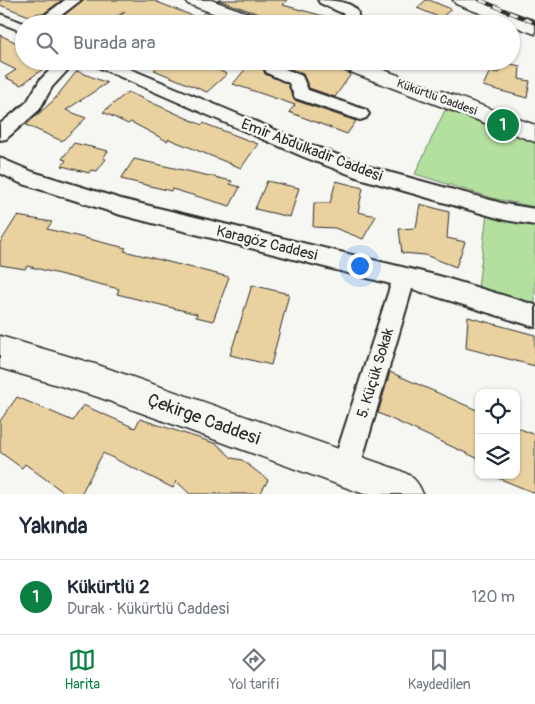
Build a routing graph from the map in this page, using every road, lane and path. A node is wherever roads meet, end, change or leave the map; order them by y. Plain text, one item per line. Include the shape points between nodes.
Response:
1 (74, 0) edge
2 (174, 0) edge
3 (194, 0) edge
4 (325, 0) edge
5 (462, 0) edge
6 (506, 0) edge
7 (535, 11) edge
8 (53, 15) edge
9 (213, 15) edge
10 (236, 15) edge
11 (351, 15) edge
12 (501, 15) edge
13 (0, 18) edge
14 (520, 22) edge
15 (15, 24) edge
16 (535, 28) edge
17 (59, 70) edge
18 (117, 70) edge
19 (275, 70) edge
20 (362, 70) edge
21 (392, 70) edge
22 (360, 114) dead end
23 (535, 120) edge
24 (0, 134) edge
25 (535, 134) edge
26 (0, 165) edge
27 (535, 217) edge
28 (404, 277) junction
29 (535, 316) edge
30 (0, 352) edge
31 (346, 470) junction
32 (404, 494) edge

1 - 8 street
2 - 9 main road
3 - 10 main road
4 - 11 street via 351,12
5 - 12 main road
6 - 7 main road
13 - 15 street
14 - 16 main road
17 - 24 street via 32,106
18 - 27 street, Emir Abdulkadir Caddesi via 366,173 505,212
19 - 22 street via 296,80 301,94
20 - 25 main road, Kükürtlü Caddesi
21 - 23 main road, Kükürtlü Caddesi
26 - 28 street, Karagöz Caddesi via 27,178 121,207
28 - 29 street, Karagöz Caddesi
28 - 31 street, 5. Küçük Sokak
30 - 31 main road, Çekirge Caddesi via 98,381
31 - 32 main road, Çekirge Caddesi via 396,487

